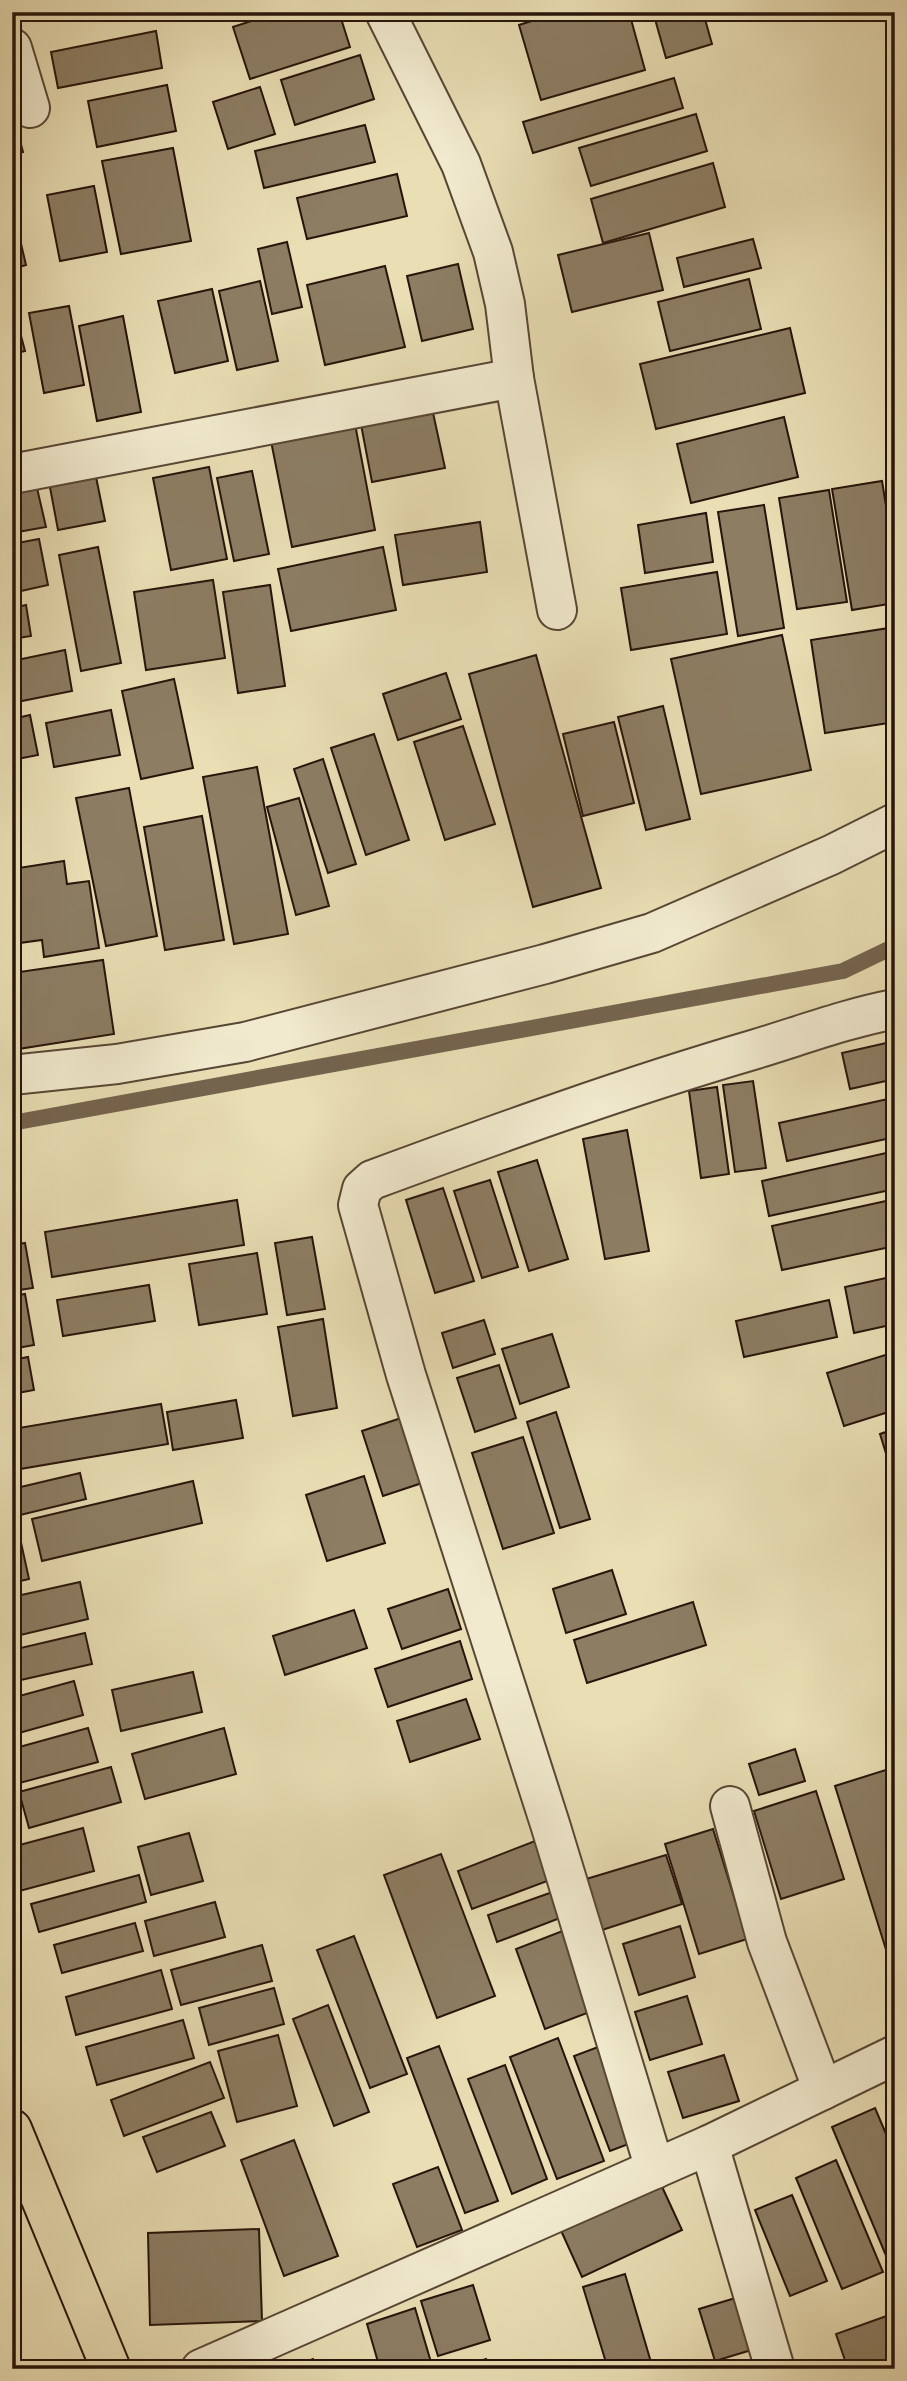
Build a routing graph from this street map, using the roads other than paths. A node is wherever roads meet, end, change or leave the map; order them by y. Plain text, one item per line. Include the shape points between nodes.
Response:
1 (385, 12) edge
2 (12, 48) edge
3 (30, 108) dead end
4 (514, 378) junction
5 (12, 474) edge
6 (557, 610) dead end
7 (895, 822) edge
8 (895, 1009) edge
9 (12, 1075) edge
10 (730, 1806) dead end
11 (895, 2055) edge
12 (823, 2090) junction
13 (12, 2129) edge
14 (709, 2145) junction
15 (655, 2169) junction
16 (111, 2369) edge
17 (201, 2369) edge
18 (775, 2369) edge

1 - 4 street via 461,164 493,252
2 - 3 street
4 - 5 street
4 - 6 street
7 - 9 street via 652,933 545,964 245,1042 117,1064
8 - 15 street via 634,1086 482,1139 372,1180 362,1189 358,1205 406,1375
10 - 12 street via 767,1942
11 - 12 street
12 - 14 street
13 - 16 main road
14 - 15 street
14 - 18 street
15 - 17 street

